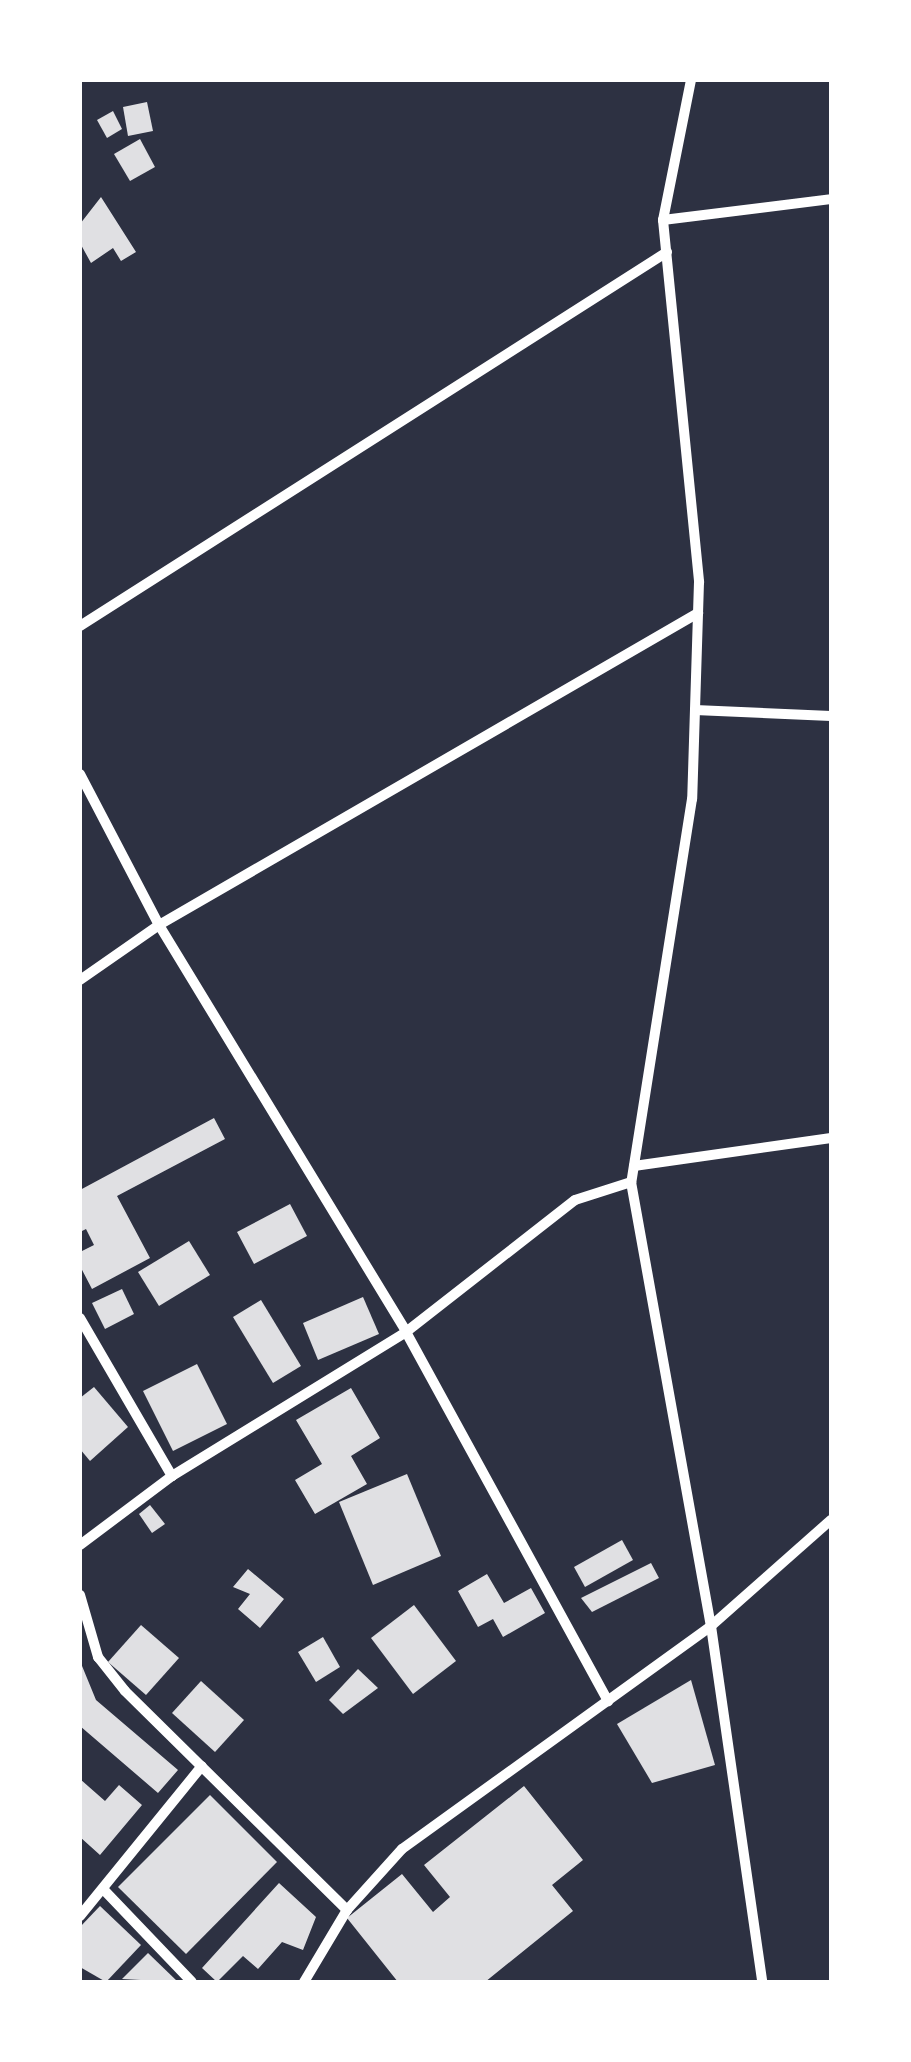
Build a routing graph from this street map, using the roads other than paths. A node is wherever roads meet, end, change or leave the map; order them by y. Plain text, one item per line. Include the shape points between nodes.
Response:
1 (691, 80) edge
2 (831, 199) edge
3 (663, 220) junction
4 (668, 252) junction
5 (698, 613) junction
6 (80, 626) edge
7 (695, 710) junction
8 (831, 716) edge
9 (80, 774) edge
10 (159, 924) junction
11 (80, 980) edge
12 (831, 1138) edge
13 (634, 1166) junction
14 (632, 1182) junction
15 (80, 1318) edge
16 (406, 1332) junction
17 (172, 1476) junction
18 (831, 1520) edge
19 (80, 1545) edge
20 (80, 1595) edge
21 (712, 1626) junction
22 (608, 1701) junction
23 (202, 1766) junction
24 (104, 1890) junction
25 (347, 1910) junction
26 (80, 1916) edge
27 (192, 1982) edge
28 (304, 1982) edge
29 (762, 1982) edge

1 - 3 street
2 - 3 street
3 - 4 street
4 - 5 street
4 - 6 street
5 - 7 street
5 - 10 street
7 - 8 street
7 - 13 street via 692,800
9 - 10 street
10 - 11 street
10 - 16 street
12 - 13 street
13 - 14 street
14 - 16 street via 575,1200
14 - 21 street
15 - 17 street
16 - 17 street
16 - 22 street
17 - 19 street
18 - 21 street
20 - 23 street via 98,1657
21 - 22 street
21 - 29 street
22 - 25 street via 402,1849
23 - 24 street
23 - 25 street
24 - 26 street
24 - 27 street
25 - 28 street

